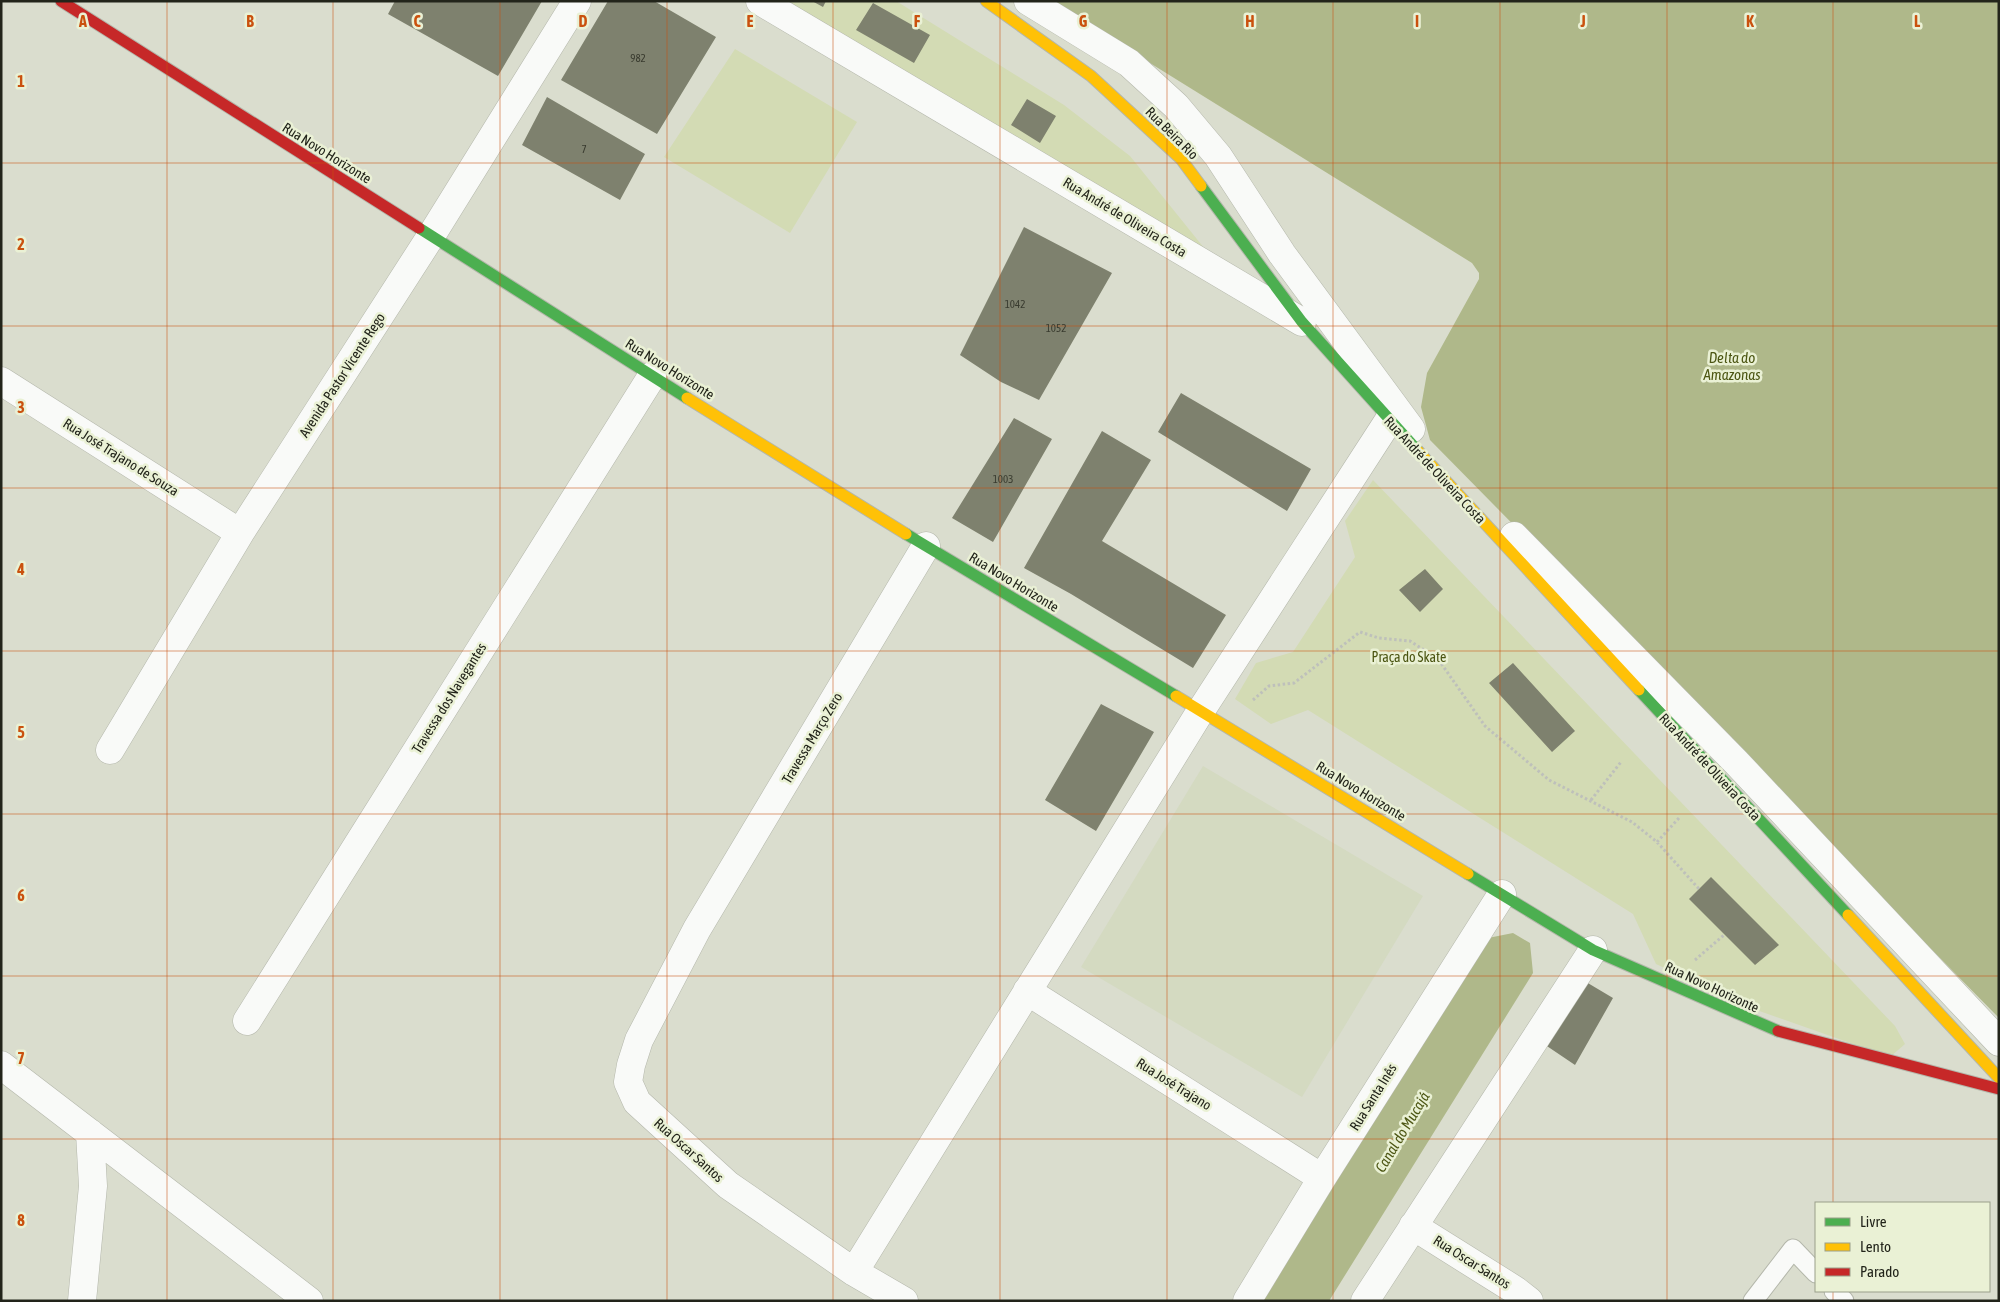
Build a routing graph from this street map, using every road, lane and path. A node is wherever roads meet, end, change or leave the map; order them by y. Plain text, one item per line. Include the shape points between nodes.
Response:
1 (61, 1) edge
2 (576, 1) edge
3 (760, 1) edge
4 (986, 1) edge
5 (1028, 1) edge
6 (431, 236) junction
7 (1302, 322) junction
8 (652, 376) junction
9 (1, 381) edge
10 (1388, 420) junction
11 (240, 533) junction
12 (926, 546) junction
13 (1253, 700) dead end
14 (1200, 712) junction
15 (110, 750) dead end
16 (1621, 762) dead end
17 (1591, 800) junction
18 (1679, 818) dead end
19 (1657, 842) junction
20 (1699, 890) dead end
21 (1502, 894) junction
22 (697, 929) joint
23 (1593, 950) junction
24 (1027, 991) junction
25 (247, 1020) dead end
26 (1999, 1042) edge
27 (1, 1065) edge
28 (1999, 1078) edge
29 (1999, 1088) edge
30 (90, 1133) junction
31 (1322, 1178) junction
32 (1413, 1226) junction
33 (854, 1272) junction
34 (1815, 1272) edge
35 (1835, 1292) edge
36 (82, 1301) edge
37 (309, 1301) edge
38 (904, 1301) edge
39 (1247, 1301) edge
40 (1364, 1301) edge
41 (1529, 1301) edge
42 (1753, 1301) edge
43 (1844, 1301) edge

1 - 6 street, Rua Novo Horizonte
2 - 6 street, Avenida Pastor Vicente Rego
3 - 7 street, Rua André de Oliveira Costa
4 - 7 street, Rua Beira Rio via 1091,76 1181,159
5 - 26 street via 1129,63 1176,106 1218,156 1282,254 1419,440 1736,762
6 - 8 street, Rua Novo Horizonte
6 - 11 street, Avenida Pastor Vicente Rego
7 - 10 street, Rua André de Oliveira Costa
8 - 12 street, Rua Novo Horizonte
8 - 25 street, Travessa dos Navegantes
9 - 11 street, Rua José Trajano de Souza
10 - 14 street
10 - 28 street, Rua André de Oliveira Costa
11 - 15 street, Avenida Pastor Vicente Rego
12 - 14 street, Rua Novo Horizonte
12 - 22 street, Travessa Março Zero
13 - 17 path via 1269,686 1294,684 1360,632 1379,638 1410,641 1438,659 1485,726 1549,780
14 - 21 street, Rua Novo Horizonte
14 - 24 street
16 - 17 path
17 - 19 path via 1632,822
18 - 19 path
19 - 20 path
21 - 23 street, Rua Novo Horizonte
21 - 31 street, Rua Santa Inês
22 - 33 street, Rua Oscar Santos via 634,1052 628,1075 630,1091 643,1108 728,1185
23 - 29 street, Rua Novo Horizonte via 1772,1030
23 - 32 street
24 - 31 street, Rua José Trajano
24 - 33 street
27 - 30 street
30 - 36 street via 94,1186
30 - 37 street
31 - 39 street, Rua Santa Inês
32 - 40 street
32 - 41 street, Rua Oscar Santos
33 - 38 street, Rua Oscar Santos
34 - 42 lane via 1793,1249
35 - 43 lane

